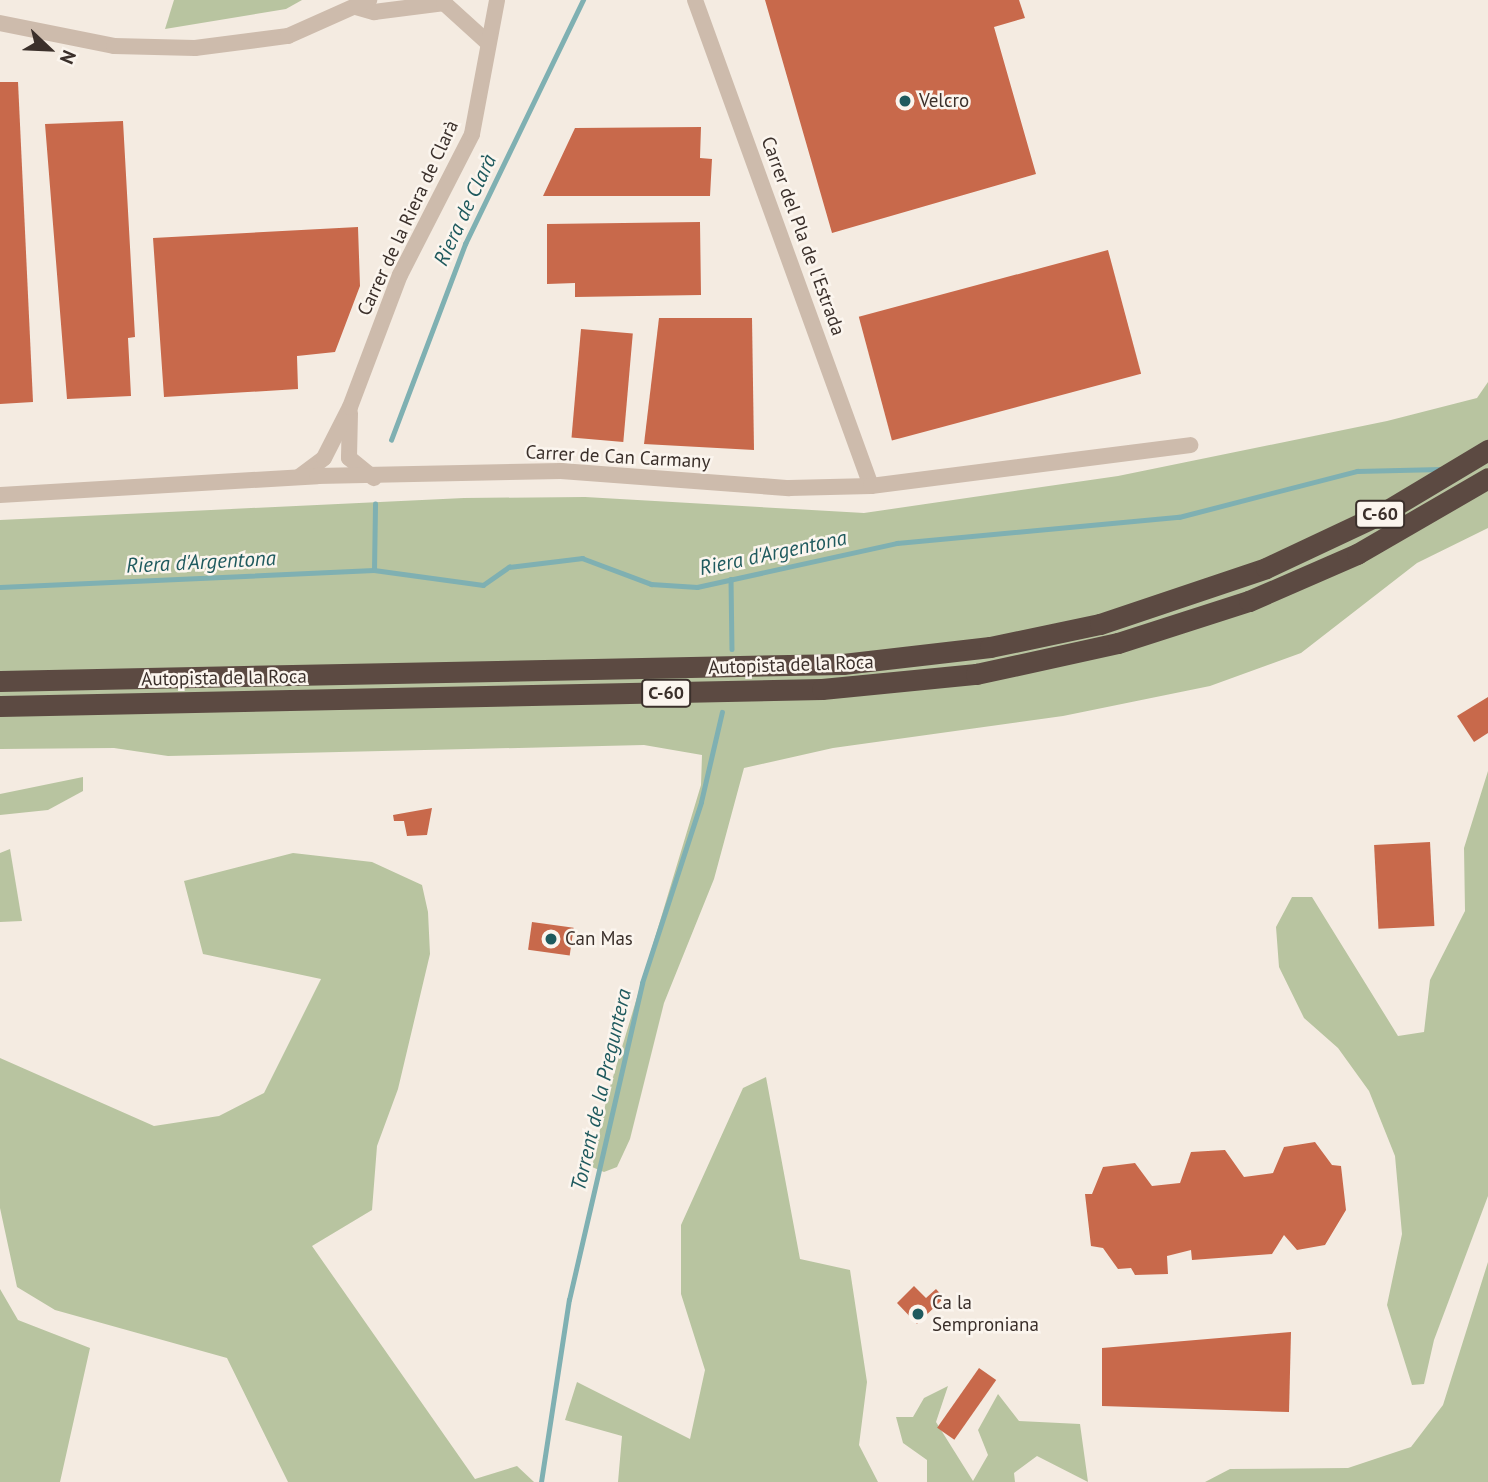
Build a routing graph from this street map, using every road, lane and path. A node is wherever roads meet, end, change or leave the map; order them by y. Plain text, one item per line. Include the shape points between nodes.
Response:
1 (497, 0) edge
2 (695, 0) edge
3 (363, 3) edge
4 (0, 23) edge
5 (487, 42) junction
6 (351, 407) junction
7 (1191, 445) dead end
8 (1488, 450) edge
9 (297, 478) junction
10 (374, 478) junction
11 (1488, 478) edge
12 (871, 486) junction
13 (0, 495) edge
14 (0, 681) edge
15 (0, 705) edge

1 - 5 street, Carrer de la Riera de Clarà
2 - 12 street, Carrer del Pla de l'Estrada
3 - 4 street via 288,36 195,48 114,46
3 - 5 street via 374,12 443,3
5 - 6 street, Carrer de la Riera de Clarà via 472,134 400,275
6 - 9 street, Carrer de la Riera de Clarà via 324,458
6 - 10 street, Carrer de la Riera de Clarà via 349,458
7 - 12 street, Carrer de Can Carmany
8 - 14 highway, Autopista de la Roca / C-60 via 1381,513 1266,568 1100,624 990,647 843,664
9 - 10 street, Carrer de Can Carmany
9 - 13 street, Carrer de Can Carmany
10 - 12 street, Carrer de Can Carmany via 561,471 789,488
11 - 15 highway, Autopista de la Roca / C-60 via 1315,573 1118,643 919,682 781,690

